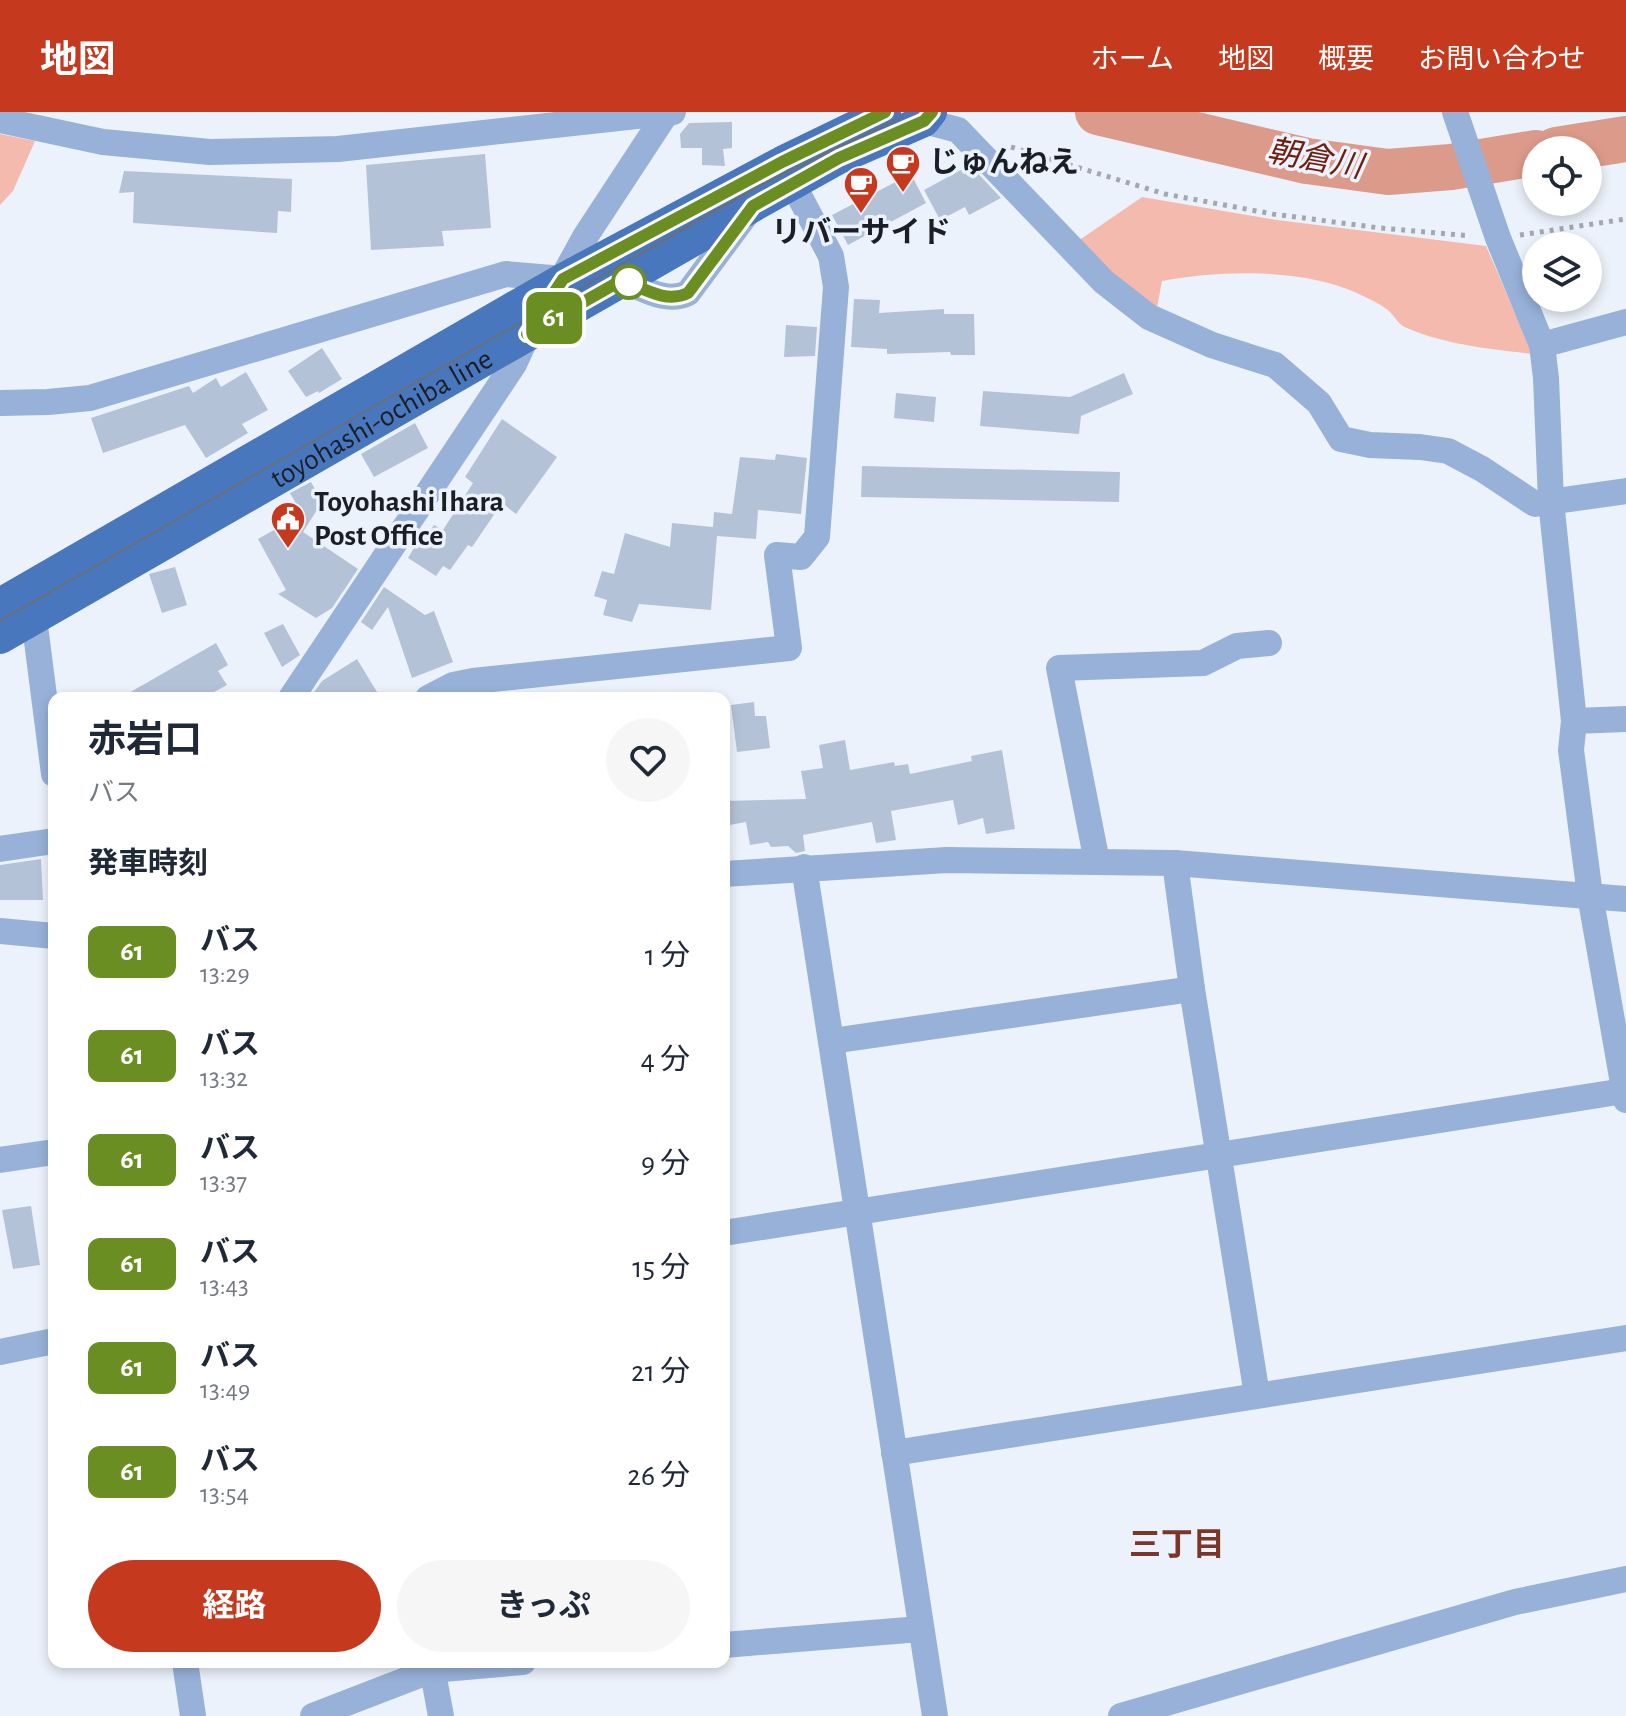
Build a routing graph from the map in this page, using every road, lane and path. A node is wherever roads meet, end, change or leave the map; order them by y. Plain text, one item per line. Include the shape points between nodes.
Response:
1 (667, 112) edge
2 (673, 112) edge
3 (880, 112) edge
4 (1455, 112) edge
5 (928, 116) edge
6 (0, 120) edge
7 (1002, 144) dead end
8 (787, 173) junction
9 (753, 206) junction
10 (1626, 219) edge
11 (1496, 232) junction
12 (563, 279) junction
13 (622, 280) junction
14 (1626, 322) edge
15 (527, 334) junction
16 (1542, 345) junction
17 (0, 403) edge
18 (1626, 491) edge
19 (1551, 501) junction
20 (0, 604) edge
21 (34, 618) junction
22 (0, 638) edge
23 (1269, 643) dead end
24 (295, 692) edge
25 (440, 692) edge
26 (1626, 719) edge
27 (1574, 721) junction
28 (48, 727) edge
29 (48, 842) edge
30 (0, 849) edge
31 (1097, 862) junction
32 (1175, 863) junction
33 (804, 867) junction
34 (730, 873) edge
35 (1590, 895) junction
36 (1626, 899) edge
37 (0, 931) edge
38 (48, 935) edge
39 (1192, 989) junction
40 (832, 1041) junction
41 (1625, 1096) edge
42 (48, 1153) edge
43 (1218, 1155) junction
44 (0, 1160) edge
45 (858, 1214) junction
46 (730, 1232) edge
47 (1626, 1338) edge
48 (48, 1342) edge
49 (0, 1352) edge
50 (1257, 1395) junction
51 (894, 1453) junction
52 (1626, 1579) edge
53 (920, 1629) junction
54 (730, 1645) edge
55 (186, 1668) edge
56 (426, 1668) edge
57 (431, 1668) edge
58 (193, 1716) edge
59 (313, 1716) edge
60 (441, 1716) edge
61 (935, 1716) edge
62 (1121, 1716) edge

1 - 2 street
1 - 6 street via 338,149 210,152 103,142
1 - 12 street
3 - 8 main road, toyohashi-ochiba line
4 - 11 street
5 - 8 main road, toyohashi-ochiba line via 839,158
5 - 19 street via 958,130 1104,282 1149,317 1275,365 1319,403 1341,439 1448,451 1535,504
7 - 11 path via 1165,194 1273,214 1365,226
8 - 9 main road, toyohashi-ochiba line
8 - 12 main road, toyohashi-ochiba line
8 - 25 street via 831,256 836,287 817,537 801,557 777,555 789,648 473,681
9 - 13 main road, toyohashi-ochiba line
9 - 13 street via 688,293 667,298
10 - 11 path
11 - 16 street
12 - 15 street
12 - 17 street via 506,274 90,398
12 - 20 main road, toyohashi-ochiba line
13 - 15 main road, toyohashi-ochiba line
14 - 16 street
15 - 21 main road, toyohashi-ochiba line
15 - 24 street via 514,364
16 - 19 street
18 - 19 street
19 - 27 street
21 - 22 main road, toyohashi-ochiba line
21 - 28 street
23 - 31 street via 1237,646 1203,663 1059,668
26 - 27 street
27 - 35 street via 1571,750
29 - 30 street
31 - 32 street
31 - 33 street via 947,860
32 - 35 street
32 - 39 street
33 - 34 street
33 - 40 street
35 - 36 street
35 - 41 street
37 - 38 street
39 - 40 street
39 - 43 street
40 - 45 street
41 - 43 street
42 - 44 street
43 - 45 street
43 - 50 street
45 - 46 street
45 - 51 street
47 - 50 street
48 - 49 street
50 - 51 street
51 - 53 street
52 - 62 street via 1515,1602
53 - 54 street
53 - 61 street
55 - 58 street
56 - 59 street
57 - 60 street

